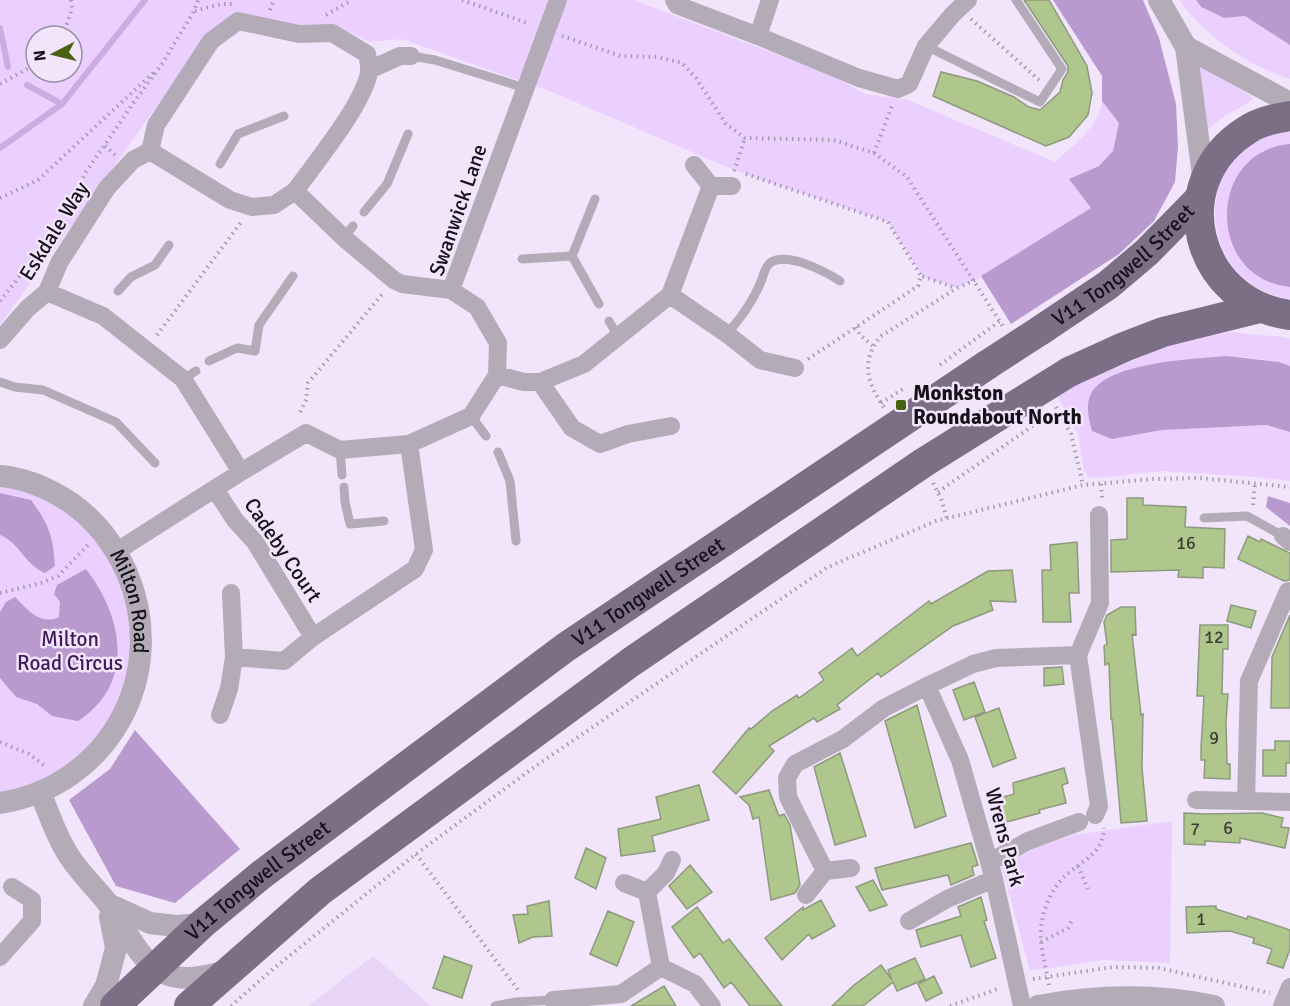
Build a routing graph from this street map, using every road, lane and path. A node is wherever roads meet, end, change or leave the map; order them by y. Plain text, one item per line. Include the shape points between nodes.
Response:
1 (70, 0) edge
2 (198, 0) edge
3 (274, 0) edge
4 (462, 0) edge
5 (558, 0) edge
6 (674, 0) edge
7 (770, 0) edge
8 (1016, 0) edge
9 (1159, 0) edge
10 (964, 4) edge
11 (241, 5) dead end
12 (194, 11) junction
13 (269, 14) dead end
14 (67, 24) edge
15 (547, 31) junction
16 (758, 36) junction
17 (926, 46) junction
18 (1186, 47) junction
19 (411, 56) joint
20 (162, 64) junction
21 (369, 70) junction
22 (24, 71) edge
23 (0, 84) edge
24 (525, 88) junction
25 (898, 89) junction
26 (1049, 89) junction
27 (1290, 103) edge
28 (284, 116) dead end
29 (1290, 116) edge
30 (408, 134) dead end
31 (746, 138) junction
32 (150, 151) junction
33 (874, 153) junction
34 (220, 164) dead end
35 (694, 165) dead end
36 (733, 178) junction
37 (711, 186) junction
38 (295, 191) junction
39 (1202, 191) junction
40 (0, 198) edge
41 (595, 199) dead end
42 (252, 207) junction
43 (364, 212) dead end
44 (169, 245) dead end
45 (572, 256) junction
46 (522, 259) dead end
47 (293, 276) dead end
48 (921, 276) junction
49 (394, 280) junction
50 (975, 280) junction
51 (840, 281) dead end
52 (957, 288) junction
53 (451, 290) junction
54 (118, 291) dead end
55 (47, 292) junction
56 (670, 295) junction
57 (0, 301) edge
58 (599, 304) dead end
59 (1278, 314) edge
60 (1000, 321) junction
61 (856, 326) junction
62 (1007, 332) dead end
63 (727, 334) junction
64 (0, 340) edge
65 (873, 346) junction
66 (146, 350) junction
67 (209, 361) dead end
68 (795, 368) joint
69 (932, 370) dead end
70 (498, 375) junction
71 (0, 382) edge
72 (540, 382) junction
73 (907, 387) dead end
74 (1051, 399) dead end
75 (300, 412) dead end
76 (889, 415) junction
77 (471, 416) junction
78 (1021, 418) junction
79 (671, 426) dead end
80 (486, 436) dead end
81 (409, 444) junction
82 (340, 450) junction
83 (498, 452) dead end
84 (155, 463) dead end
85 (923, 464) junction
86 (241, 472) junction
87 (342, 475) dead end
88 (0, 476) edge
89 (1256, 484) junction
90 (1083, 485) junction
91 (344, 487) dead end
92 (1290, 487) edge
93 (216, 489) junction
94 (938, 492) junction
95 (1099, 515) dead end
96 (1204, 518) dead end
97 (1252, 518) junction
98 (947, 519) junction
99 (384, 521) dead end
100 (103, 532) junction
101 (1287, 539) edge
102 (516, 541) dead end
103 (117, 551) junction
104 (1289, 589) edge
105 (0, 593) edge
106 (231, 593) dead end
107 (313, 637) junction
108 (1077, 655) junction
109 (234, 657) junction
110 (927, 686) junction
111 (220, 716) dead end
112 (0, 742) edge
113 (50, 787) junction
114 (1196, 800) dead end
115 (1246, 801) junction
116 (1290, 802) edge
117 (0, 803) edge
118 (1091, 814) junction
119 (416, 854) junction
120 (672, 860) dead end
121 (1078, 866) junction
122 (851, 868) dead end
123 (825, 871) junction
124 (992, 871) junction
125 (624, 883) dead end
126 (12, 887) dead end
127 (1088, 889) dead end
128 (647, 892) junction
129 (807, 895) dead end
130 (108, 904) junction
131 (1073, 918) dead end
132 (909, 921) dead end
133 (202, 924) junction
134 (1041, 942) junction
135 (0, 957) edge
136 (661, 967) junction
137 (154, 968) junction
138 (227, 971) junction
139 (1290, 987) edge
140 (553, 1000) joint
141 (527, 1001) junction
142 (1132, 1001) edge
143 (1045, 1005) edge
144 (94, 1006) edge
145 (115, 1006) edge
146 (189, 1006) edge
147 (231, 1006) edge
148 (495, 1006) edge
149 (712, 1006) edge
150 (1022, 1006) edge
151 (1214, 1006) edge
152 (1282, 1006) edge

1 - 14 path via 72,9
2 - 12 path
3 - 13 path
4 - 15 path
5 - 15 street, Swanwick Lane
6 - 16 street
7 - 16 street
8 - 26 lane via 1062,69
9 - 18 street
10 - 17 street
10 - 26 path
11 - 12 path via 221,4
12 - 20 path
15 - 24 street, Swanwick Lane
15 - 31 path via 621,56 657,57 682,63 726,124
16 - 25 street via 858,78
17 - 25 street via 909,84
17 - 26 lane via 1040,102
18 - 27 street
18 - 39 street
19 - 21 street via 400,56
19 - 24 lane
20 - 40 path via 38,180
20 - 57 path via 86,172 57,230
21 - 32 street via 367,54 332,33 299,34 238,21 211,41 156,125
21 - 38 street via 363,93
22 - 23 path
24 - 53 street, Swanwick Lane
25 - 33 path
28 - 34 lane via 238,134
29 - 39 highway via 1248,129 1229,143 1214,161
30 - 43 lane via 387,184
31 - 33 path via 833,140
31 - 36 path
32 - 42 street via 210,180 230,200
32 - 55 street, Eskdale Way via 133,160 107,188 59,263
33 - 50 path via 907,177
35 - 37 street
36 - 37 street
36 - 48 path via 888,222
37 - 56 street
38 - 42 street via 274,206
38 - 49 street via 349,232
39 - 59 highway via 1198,226 1205,252 1218,276 1237,295
39 - 76 highway, V11 Tongwell Street, bridge via 1147,252 1108,285 987,365
41 - 45 lane
42 - 66 path
44 - 54 lane via 155,265 131,277
45 - 46 lane
45 - 58 lane
47 - 67 lane via 259,325 255,351 237,348
48 - 52 path
48 - 61 path via 918,286
49 - 53 street
49 - 75 path via 308,383
50 - 52 path
50 - 60 path
51 - 63 lane via 804,263 770,263 751,304
52 - 65 path via 881,336
53 - 70 street, Swanwick Lane via 477,307 498,343
55 - 64 street, Eskdale Way
55 - 66 street via 103,316
56 - 63 street
56 - 72 street via 614,328 584,364
59 - 78 highway, bridge via 1163,332 1124,346 1069,372
60 - 62 path
60 - 69 path
61 - 65 path
61 - 68 path
63 - 68 street via 759,360
65 - 76 path via 867,364 873,391
66 - 86 street via 190,375
70 - 72 street
70 - 77 street
71 - 84 lane via 43,390 116,422
72 - 79 street via 572,428 600,444
73 - 76 path
74 - 90 path via 1071,434
76 - 133 highway, V11 Tongwell Street via 566,647 322,828
77 - 80 lane
77 - 81 street
78 - 85 highway
78 - 94 path
81 - 82 street
81 - 107 street, Cadeby Court via 424,550 415,569
82 - 86 street via 306,433
82 - 87 lane
83 - 102 lane via 510,481
85 - 94 path
85 - 138 highway via 631,662 320,891
86 - 93 street
88 - 100 street, Milton Road via 16,477 56,493
89 - 90 path via 1200,478
89 - 92 path
89 - 97 path
90 - 98 path
91 - 99 lane via 350,524
93 - 103 street
93 - 107 street, Cadeby Court via 235,520 255,542
94 - 98 path
95 - 108 street via 1100,603
96 - 97 lane
97 - 101 lane
98 - 119 path via 828,567 540,763
100 - 103 street, Milton Road
100 - 105 path via 58,576
103 - 113 street, Milton Road via 136,596 142,644 137,680 122,717 100,749 78,770
104 - 115 street via 1249,681
106 - 109 street
107 - 109 street, Cadeby Court via 284,661
108 - 110 street via 996,658 973,664
108 - 118 street
109 - 111 street
110 - 123 street via 795,764 787,778 788,797
110 - 124 street, Wrens Park via 960,760
112 - 113 path via 29,754 46,767
113 - 117 street, Milton Road
113 - 130 street via 66,853
114 - 115 street
115 - 116 street
118 - 121 path via 1105,818 1104,834 1100,848
118 - 124 street via 1028,841
119 - 141 path
119 - 147 path
120 - 128 street via 666,873
121 - 127 path
121 - 134 path via 1061,880 1050,897 1042,917
122 - 123 street
123 - 129 street
124 - 132 street
124 - 150 street, Wrens Park
125 - 128 street
126 - 135 street via 33,900 32,921
128 - 136 street
130 - 133 street via 150,923
130 - 137 street
130 - 144 street via 116,948 106,986
131 - 134 path via 1068,928
133 - 137 highway, V11 Tongwell Street
134 - 143 path
136 - 140 street via 621,994
136 - 149 street via 695,984
137 - 138 street via 185,979
137 - 145 highway, V11 Tongwell Street
138 - 146 highway
139 - 152 street
140 - 141 lane
141 - 148 lane
142 - 143 street
142 - 151 street via 1188,1001

